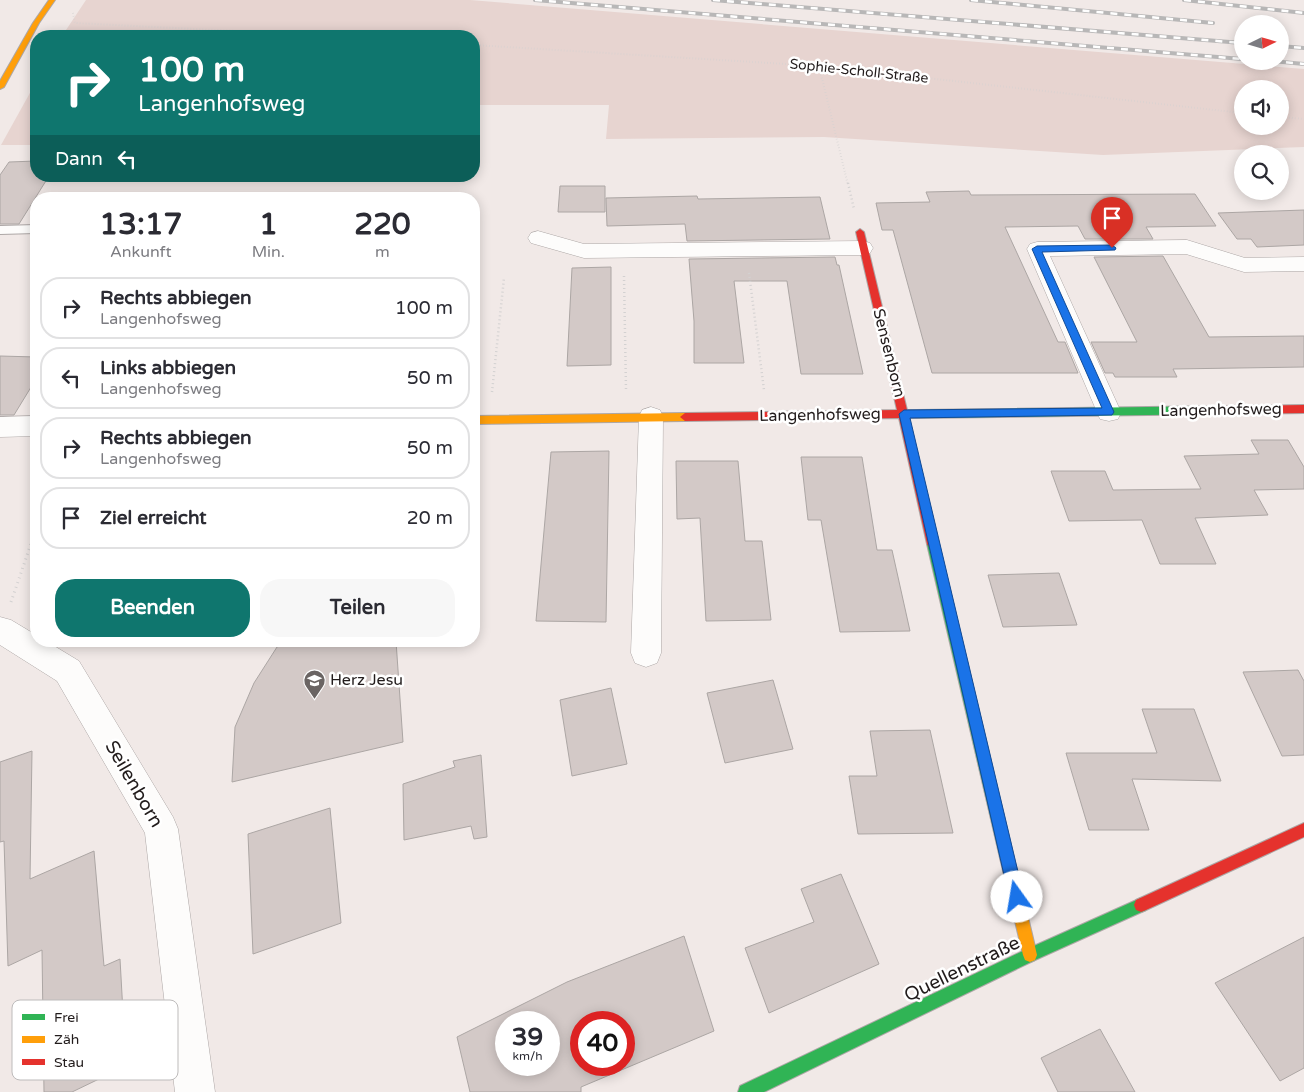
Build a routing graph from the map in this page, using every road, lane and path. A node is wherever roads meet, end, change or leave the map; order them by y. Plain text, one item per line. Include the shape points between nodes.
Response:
1 (50, 3) edge
2 (34, 30) edge
3 (216, 30) edge
4 (30, 37) edge
5 (480, 45) edge
6 (818, 66) junction
7 (0, 87) edge
8 (1234, 112) edge
9 (1289, 118) edge
10 (1304, 119) edge
11 (30, 229) edge
12 (0, 230) edge
13 (538, 238) dead end
14 (862, 240) junction
15 (1304, 264) edge
16 (748, 270) dead end
17 (624, 275) dead end
18 (504, 278) dead end
19 (1304, 409) edge
20 (1109, 412) junction
21 (904, 414) junction
22 (767, 416) junction
23 (639, 418) junction
24 (480, 420) edge
25 (489, 420) junction
26 (30, 426) edge
27 (0, 427) edge
28 (30, 546) edge
29 (1, 630) edge
30 (646, 653) dead end
31 (1304, 830) edge
32 (1030, 955) junction
33 (195, 1092) edge
34 (746, 1092) edge

1 - 2 street
1 - 3 path via 69,6 75,23
4 - 7 street
5 - 6 path, Sophie-Scholl-Straße
6 - 8 path, Sophie-Scholl-Straße
6 - 14 path
9 - 10 path
11 - 12 lane
13 - 14 street via 584,251
14 - 21 street, Sensenborn
15 - 20 street via 1244,265 1187,247 1037,249
16 - 22 path
17 - 23 path
18 - 25 path
19 - 20 street, Langenhofsweg
20 - 21 street, Langenhofsweg
21 - 22 street, Langenhofsweg
21 - 32 street, Sensenborn
22 - 23 street, Langenhofsweg
23 - 25 street, Langenhofsweg
23 - 30 street
24 - 25 street, Langenhofsweg
26 - 27 street
28 - 29 path
29 - 33 street, Seilenborn via 68,671 161,829
31 - 32 street, Quellenstraße
32 - 34 street, Quellenstraße

